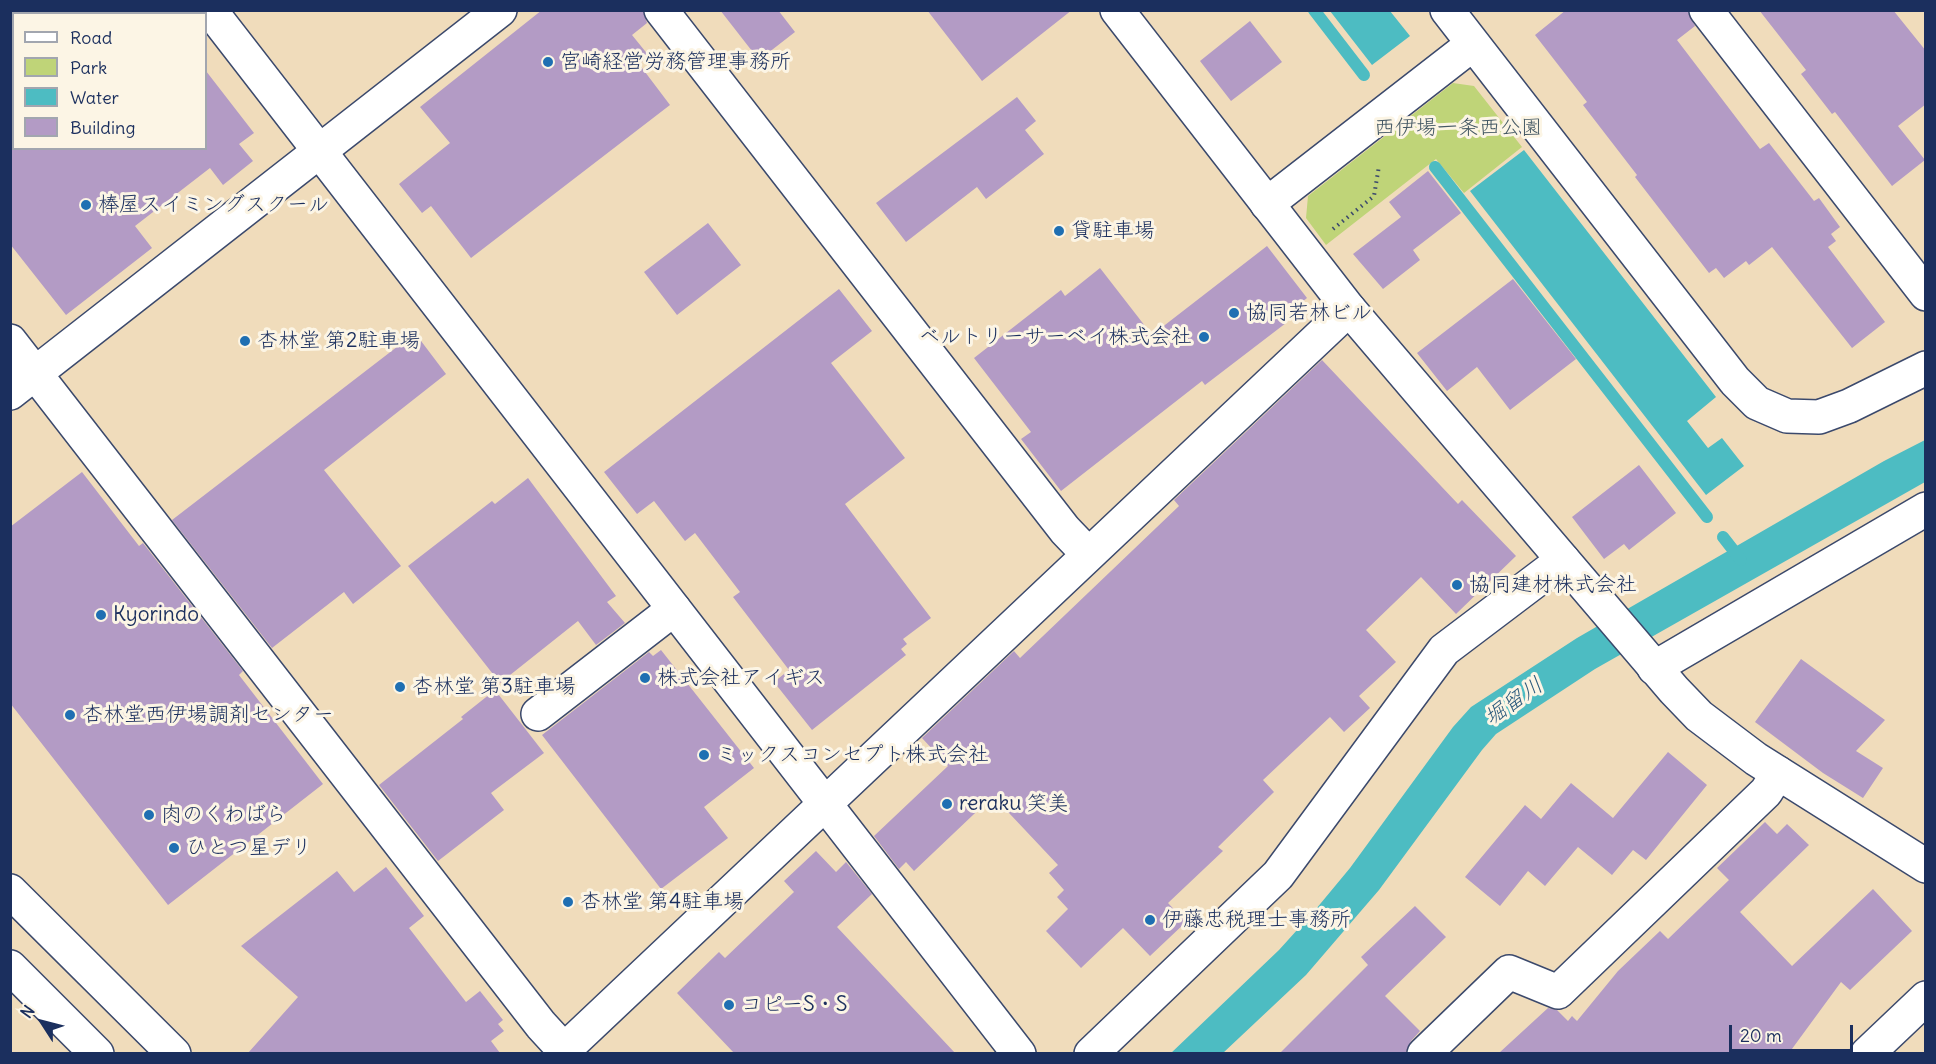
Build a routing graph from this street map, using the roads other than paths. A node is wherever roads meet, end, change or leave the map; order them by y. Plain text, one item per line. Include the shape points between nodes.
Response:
1 (210, 10) edge
2 (500, 10) edge
3 (662, 10) edge
4 (1117, 10) edge
5 (1447, 10) edge
6 (1706, 10) edge
7 (1473, 44) junction
8 (320, 152) junction
9 (1267, 204) junction
10 (1926, 294) edge
11 (1349, 309) junction
12 (10, 341) edge
13 (1926, 368) edge
14 (23, 383) edge
15 (1926, 509) edge
16 (1088, 554) junction
17 (1563, 560) junction
18 (674, 609) junction
19 (1651, 663) junction
20 (538, 714) dead end
21 (1778, 773) junction
22 (825, 803) junction
23 (1926, 866) edge
24 (10, 891) edge
25 (10, 967) edge
26 (1926, 998) edge
27 (562, 1052) edge
28 (97, 1053) edge
29 (174, 1053) edge
30 (1019, 1053) edge
31 (1091, 1053) edge
32 (1424, 1053) edge
33 (1867, 1053) edge

1 - 8 street
2 - 8 street
3 - 16 street via 1065,530
4 - 9 street
5 - 7 street
6 - 10 street
7 - 9 street
7 - 13 street via 1735,381 1757,403 1787,416 1818,417
8 - 14 street
8 - 18 street
9 - 11 street
11 - 16 street
11 - 17 street
12 - 14 street
14 - 27 street
15 - 19 street
16 - 22 street
17 - 19 street
17 - 31 street via 1444,650 1278,875
18 - 20 street
18 - 22 street
19 - 21 street via 1699,716
21 - 23 street
21 - 32 street via 1766,792 1558,992 1509,972
22 - 27 street
22 - 30 street
24 - 29 street
25 - 28 street
26 - 33 street

